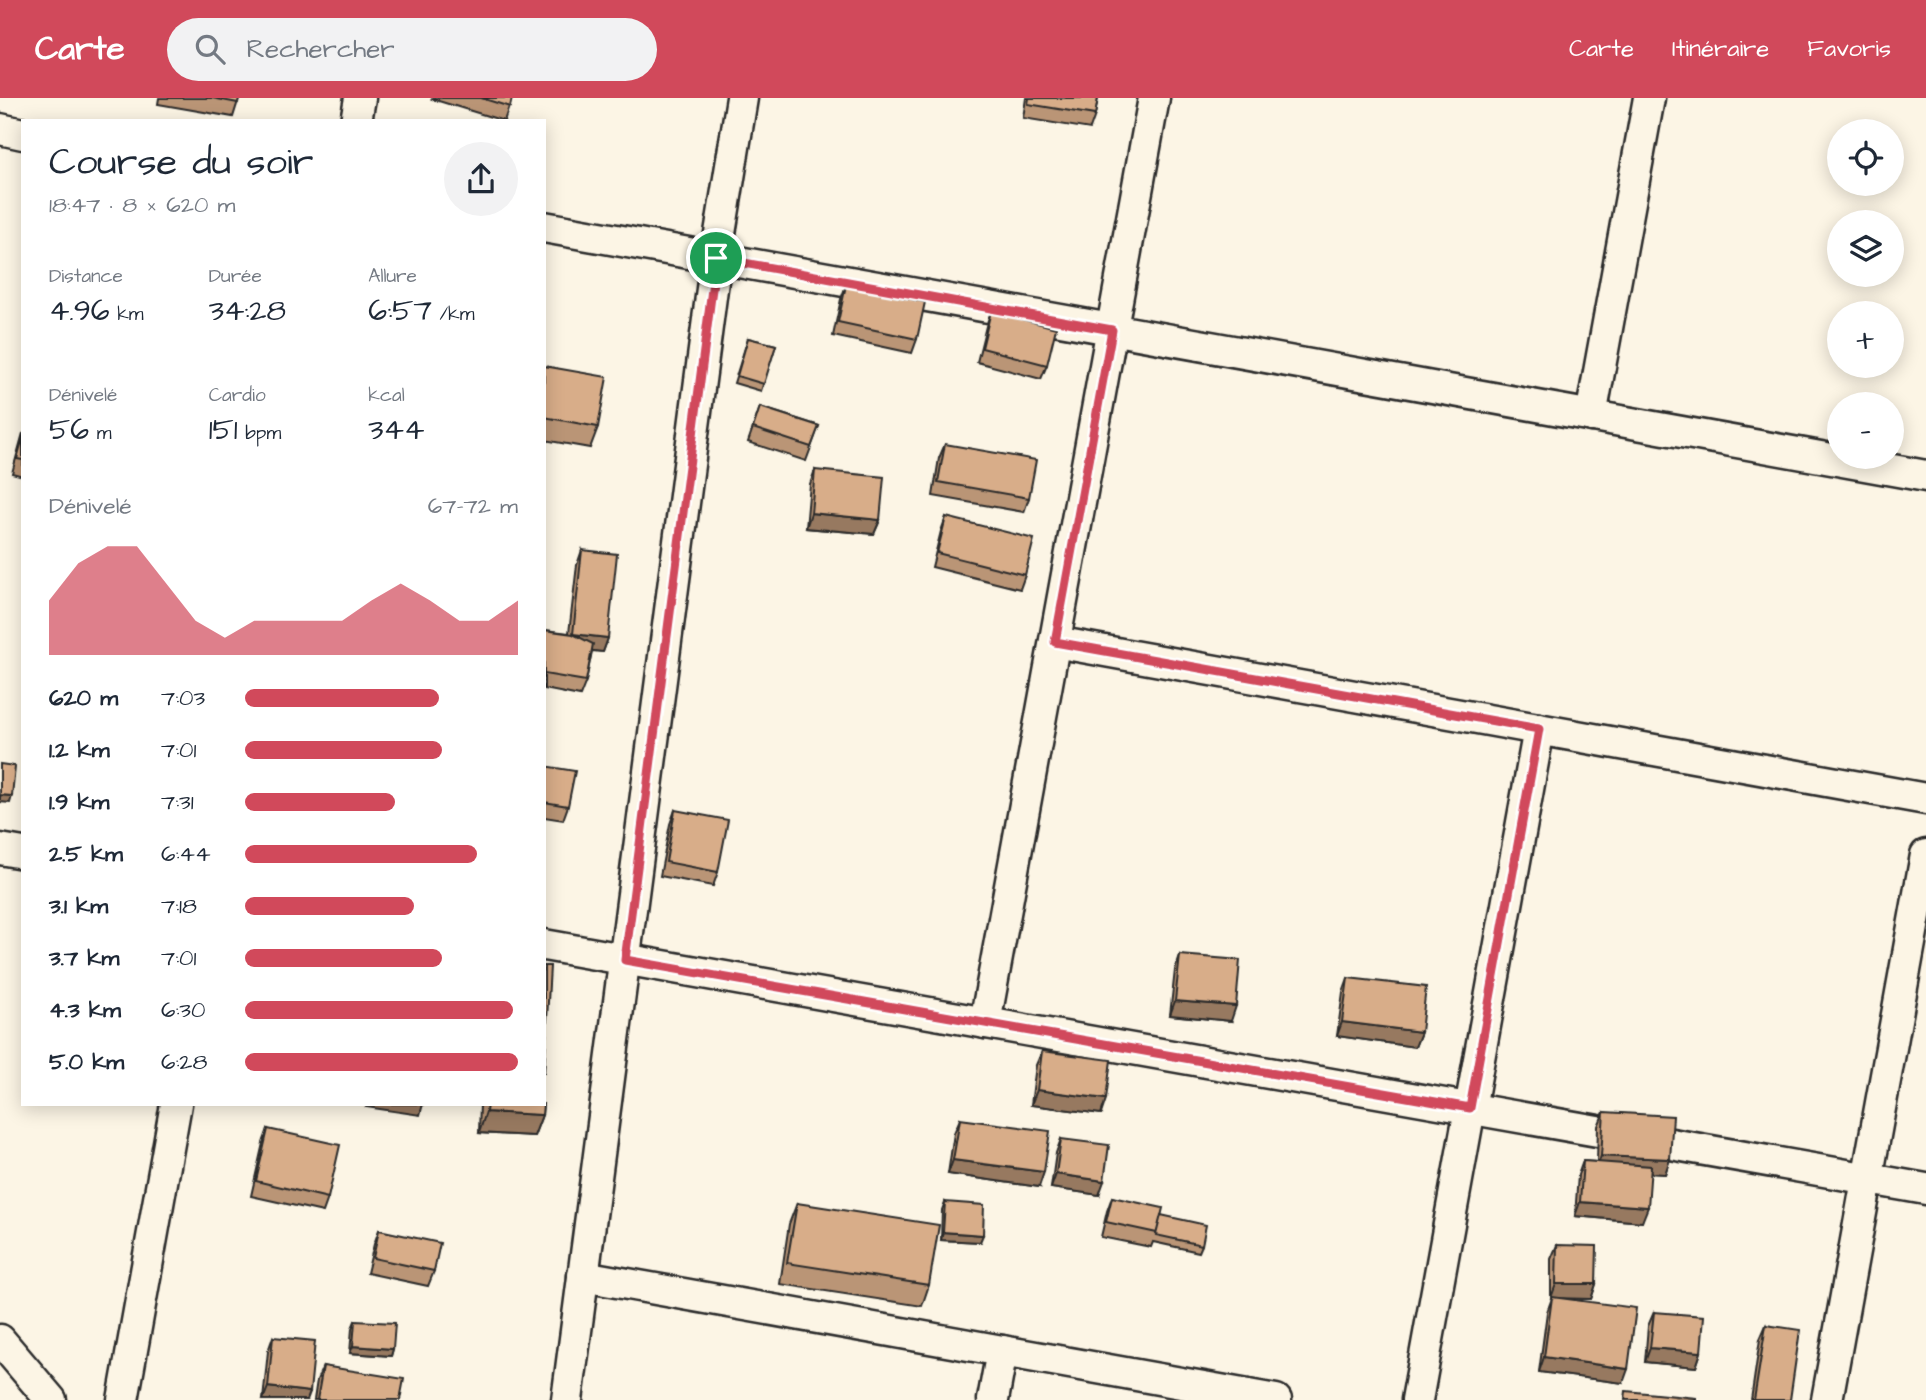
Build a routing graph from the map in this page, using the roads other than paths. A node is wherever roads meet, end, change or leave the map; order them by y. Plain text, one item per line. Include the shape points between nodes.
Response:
1 (360, 98) edge
2 (741, 98) edge
3 (1154, 98) edge
4 (1649, 98) edge
5 (356, 119) edge
6 (0, 130) edge
7 (21, 134) edge
8 (546, 227) edge
9 (716, 258) junction
10 (1112, 330) junction
11 (1591, 416) junction
12 (1926, 476) edge
13 (1055, 642) junction
14 (1539, 729) junction
15 (1926, 799) edge
16 (0, 849) edge
17 (21, 853) edge
18 (1926, 855) edge
19 (546, 945) edge
20 (625, 960) junction
21 (985, 1023) junction
22 (176, 1106) edge
23 (1470, 1108) junction
24 (1867, 1179) junction
25 (1926, 1189) edge
26 (583, 1276) junction
27 (0, 1340) edge
28 (1002, 1351) junction
29 (51, 1400) edge
30 (123, 1400) edge
31 (567, 1400) edge
32 (993, 1400) edge
33 (1276, 1400) edge
34 (1417, 1400) edge
35 (1827, 1400) edge

1 - 5 street
2 - 9 street
3 - 10 street
4 - 11 street
6 - 7 street
8 - 9 street
9 - 10 street
9 - 20 street
10 - 11 street
10 - 13 street
11 - 12 street
13 - 14 street
13 - 21 street
14 - 15 street
14 - 23 street
16 - 17 street
18 - 24 street
19 - 20 street
20 - 21 street
20 - 26 street
21 - 23 street
22 - 30 street
23 - 24 street
23 - 34 street
24 - 25 street
24 - 35 street
26 - 28 street
26 - 31 street
27 - 29 street
28 - 32 street
28 - 33 street

